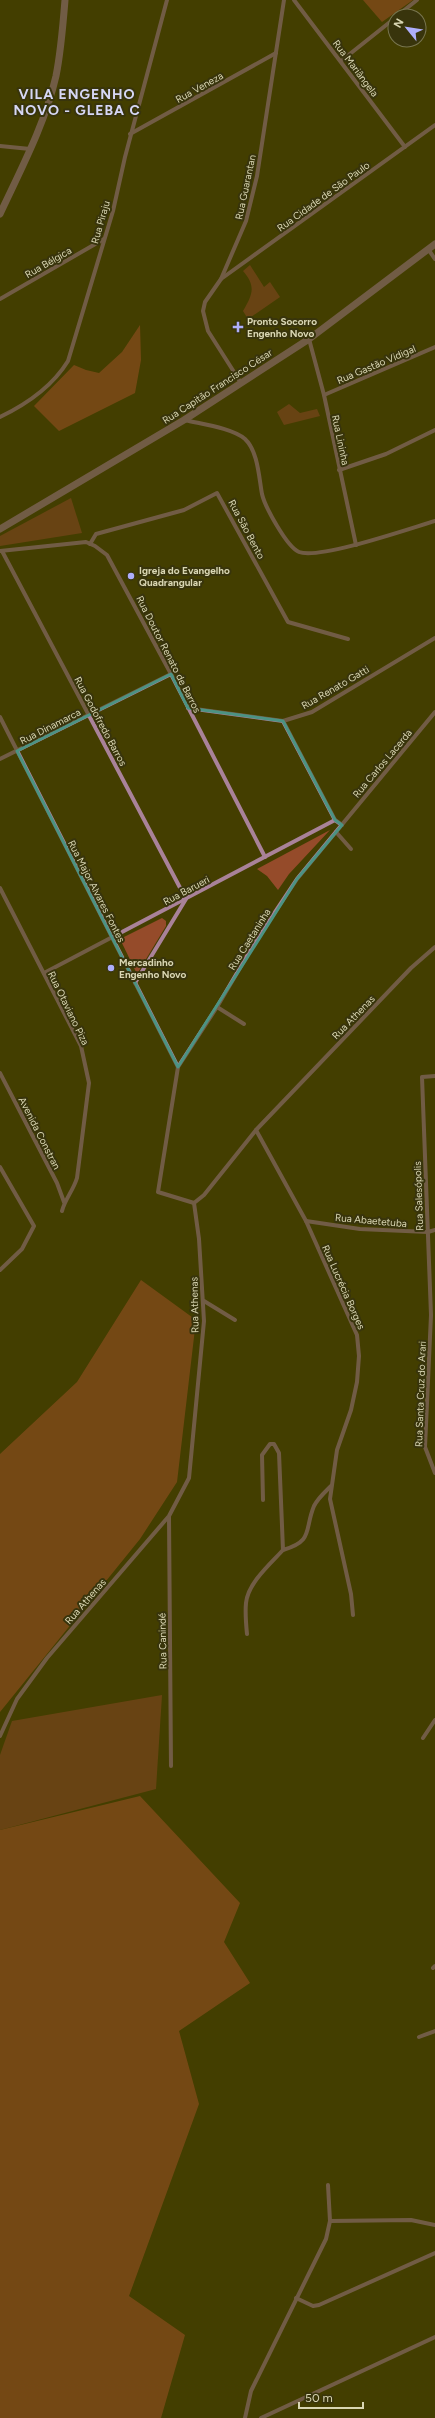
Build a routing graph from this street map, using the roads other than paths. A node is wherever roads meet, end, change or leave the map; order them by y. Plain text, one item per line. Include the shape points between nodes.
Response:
1 (65, 0) edge
2 (167, 0) edge
3 (284, 0) edge
4 (294, 0) edge
5 (417, 0) edge
6 (407, 8) edge
7 (387, 24) edge
8 (276, 54) junction
9 (340, 61) junction
10 (435, 125) edge
11 (130, 134) junction
12 (0, 146) edge
13 (405, 147) junction
14 (30, 149) junction
15 (0, 214) edge
16 (104, 239) junction
17 (435, 244) edge
18 (428, 249) junction
19 (435, 259) edge
20 (221, 279) junction
21 (0, 299) edge
22 (309, 339) junction
23 (435, 347) edge
24 (241, 383) junction
25 (324, 395) junction
26 (0, 417) edge
27 (184, 420) junction
28 (435, 430) edge
29 (339, 470) junction
30 (435, 521) edge
31 (0, 529) edge
32 (90, 544) junction
33 (356, 545) junction
34 (1, 551) edge
35 (435, 638) edge
36 (348, 639) dead end
37 (171, 674) junction
38 (188, 708) junction
39 (435, 712) edge
40 (89, 715) junction
41 (0, 717) edge
42 (283, 721) junction
43 (17, 751) junction
44 (0, 759) edge
45 (335, 820) junction
46 (342, 825) junction
47 (336, 832) junction
48 (351, 849) dead end
49 (265, 858) junction
50 (0, 888) edge
51 (186, 899) junction
52 (112, 938) junction
53 (435, 947) edge
54 (44, 973) junction
55 (135, 983) junction
56 (217, 1007) junction
57 (244, 1024) dead end
58 (178, 1067) junction
59 (0, 1073) edge
60 (435, 1076) edge
61 (256, 1130) junction
62 (0, 1166) edge
63 (64, 1202) junction
64 (194, 1203) junction
65 (62, 1211) dead end
66 (306, 1221) junction
67 (435, 1230) edge
68 (428, 1232) junction
69 (0, 1270) edge
70 (204, 1301) junction
71 (433, 1314) edge
72 (235, 1320) dead end
73 (435, 1473) edge
74 (331, 1486) junction
75 (263, 1500) dead end
76 (169, 1516) junction
77 (283, 1550) junction
78 (353, 1615) dead end
79 (246, 1634) dead end
80 (435, 1720) edge
81 (0, 1736) edge
82 (423, 1738) dead end
83 (171, 1766) dead end
84 (435, 2031) edge
85 (419, 2036) dead end
86 (328, 2185) dead end
87 (330, 2221) junction
88 (435, 2225) edge
89 (435, 2253) edge
90 (296, 2298) junction
91 (435, 2336) edge
92 (245, 2418) edge
93 (261, 2418) edge

1 - 14 street via 56,76
2 - 11 street, Rua Piraju
3 - 8 street, Rua Guarantan
4 - 9 street, Rua Mariângela
5 - 6 street
7 - 9 street
8 - 11 street, Rua Veneza
8 - 20 street, Rua Guarantan via 257,176 246,221
9 - 13 street, Rua Mariângela
10 - 13 street, Rua Cidade de São Paulo
11 - 16 street, Rua Piraju
12 - 14 street
13 - 20 street, Rua Cidade de São Paulo
14 - 15 street
16 - 21 street, Rua Bélgica
16 - 26 street, Rua Piraju via 68,361 59,376 47,388
17 - 18 street, Rua Capitão Francisco César
18 - 19 street
18 - 22 street, Rua Capitão Francisco César
20 - 24 street, Rua Guarantan via 206,302 203,311 205,322
22 - 24 street, Rua Capitão Francisco César
22 - 25 street, Rua Lininha
23 - 25 street, Rua Gastão Vidigal
24 - 27 street, Rua Capitão Francisco César
25 - 29 street, Rua Lininha
27 - 31 street, Rua Capitão Francisco César
27 - 33 street via 234,433 246,440 253,450 263,498 289,544 298,552 307,553
28 - 29 street via 386,454
29 - 33 street, Rua Lininha
30 - 33 street
32 - 34 street via 62,543
32 - 36 street, Rua São Bento via 96,534 184,510 217,493 288,622
32 - 37 street, Rua Doutor Renato de Barros via 107,555
34 - 40 street, Rua Godofredo Barros
35 - 42 street, Rua Renato Gatti via 312,712
37 - 38 street, Rua Doutor Renato de Barros
37 - 40 street, Rua Dinamarca
38 - 42 street, Rua Renato Gatti
38 - 49 street, Rua Doutor Renato de Barros
39 - 46 street, Rua Carlos Lacerda
40 - 43 street, Rua Dinamarca
40 - 51 street, Rua Godofredo Barros
41 - 43 street, Rua Major Alvares Fontes
42 - 45 street
43 - 44 street, Rua Dinamarca
43 - 52 street, Rua Major Alvares Fontes
45 - 46 street
45 - 49 street, Rua Barueri
46 - 47 street, Rua Caetaninha
47 - 48 street
47 - 56 street, Rua Caetaninha via 297,878 256,939
49 - 51 street, Rua Barueri
50 - 54 street, Rua Otaviano Piza
51 - 52 street, Rua Barueri
51 - 55 street
52 - 54 street, Rua Barueri
52 - 55 street, Rua Major Alvares Fontes
53 - 61 street, Rua Athenas via 411,968
54 - 63 street, Rua Otaviano Piza via 80,1046 89,1083 77,1178 73,1191
55 - 58 street, Rua Major Alvares Fontes
56 - 57 street
56 - 58 street, Rua Caetaninha
58 - 64 street via 158,1192
59 - 63 street, Avenida Constran
60 - 68 street, Rua Salesópolis via 422,1077
61 - 64 street, Rua Athenas
61 - 66 street, Rua Lucrécia Borges
62 - 69 street via 34,1226 22,1249
63 - 65 street, Rua Otaviano Piza
64 - 70 street, Rua Athenas
66 - 68 street, Rua Abaetetuba via 360,1229
66 - 74 street, Rua Lucrécia Borges via 357,1335 359,1356 351,1410 336,1450
67 - 68 street, Rua Abaetetuba
68 - 71 street, Rua Salesópolis
70 - 72 street
70 - 76 street, Rua Athenas via 199,1391 189,1478
71 - 73 street, Rua Santa Cruz do Arari via 425,1447
74 - 77 street via 315,1503 304,1540 299,1545
74 - 78 street, Rua Lucrécia Borges via 330,1499 351,1594
75 - 77 street via 262,1455 267,1445 272,1444 279,1453
76 - 81 street, Rua Athenas via 47,1658 17,1698
76 - 83 street, Rua Canindé
77 - 79 street via 250,1592 246,1602
80 - 82 street
84 - 85 street
86 - 87 street
87 - 88 street via 411,2220
87 - 90 street via 322,2248
89 - 90 street via 319,2306
90 - 92 street via 251,2391
91 - 93 street

